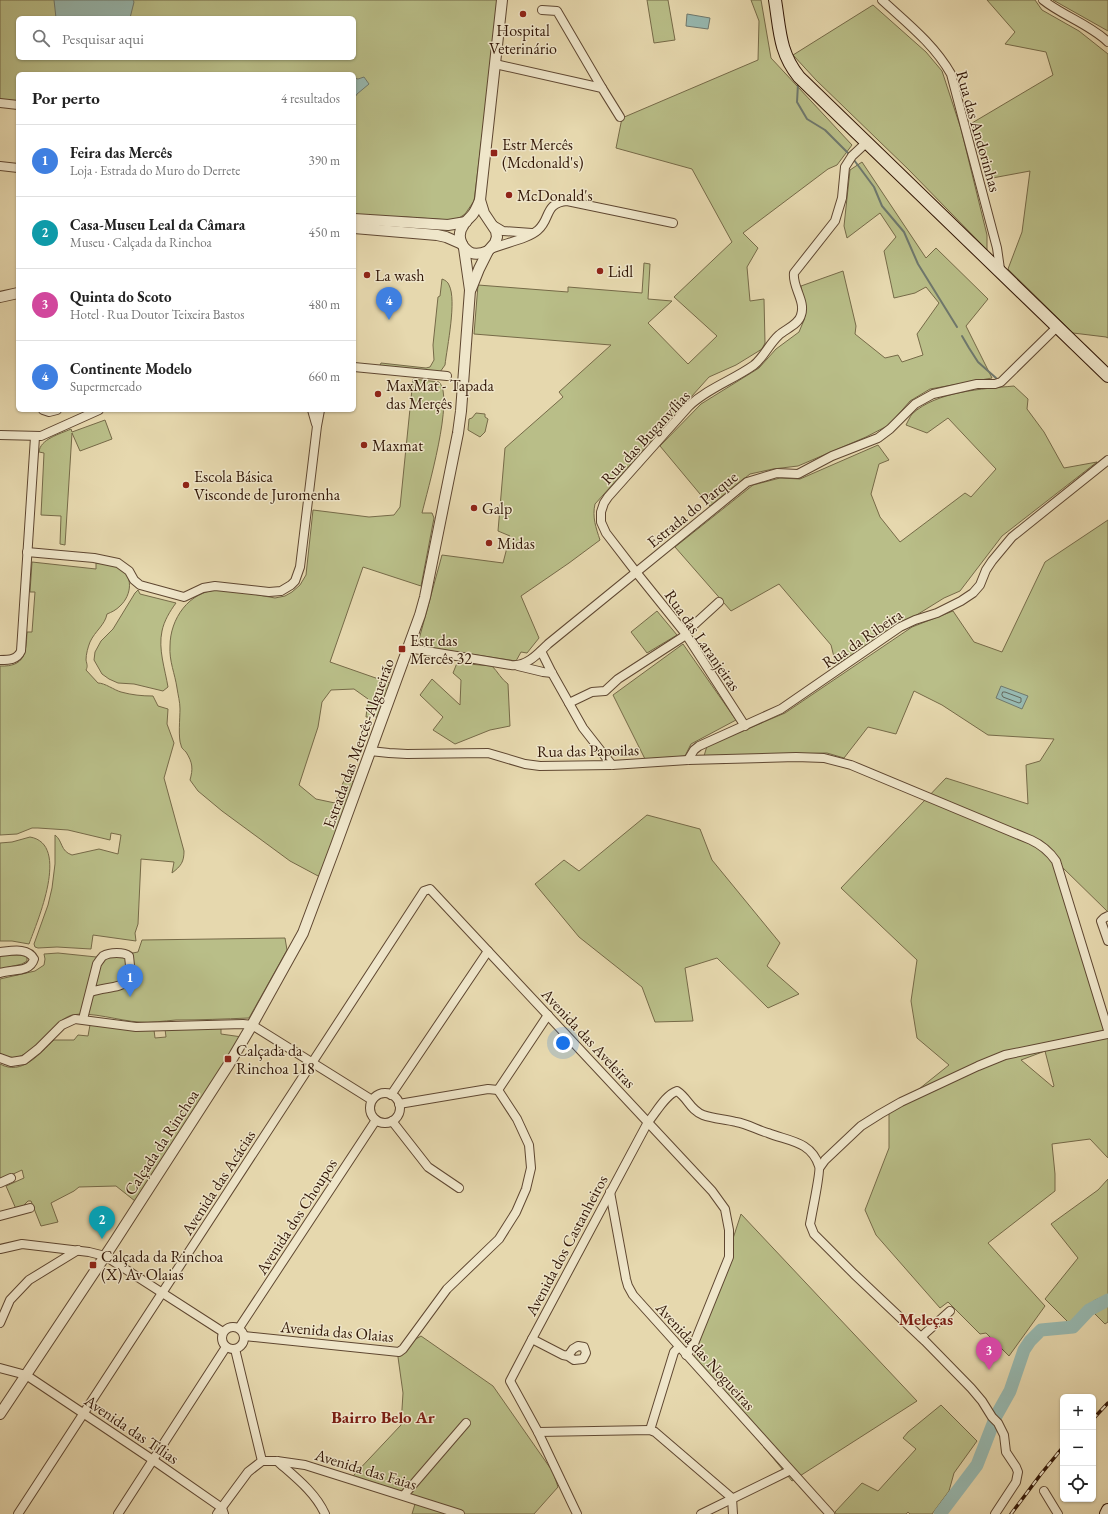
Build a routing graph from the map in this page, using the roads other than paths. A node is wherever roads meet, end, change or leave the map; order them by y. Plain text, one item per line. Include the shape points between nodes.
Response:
1 (502, 0) edge
2 (775, 0) edge
3 (882, 0) edge
4 (1043, 0) edge
5 (542, 10) dead end
6 (1108, 42) edge
7 (495, 64) junction
8 (602, 88) junction
9 (0, 103) edge
10 (16, 105) edge
11 (620, 117) dead end
12 (867, 142) junction
13 (0, 166) edge
14 (16, 168) edge
15 (480, 200) junction
16 (356, 219) edge
17 (467, 221) junction
18 (491, 223) junction
19 (673, 223) dead end
20 (356, 228) edge
21 (532, 234) junction
22 (463, 246) junction
23 (490, 250) junction
24 (1000, 269) junction
25 (470, 290) junction
26 (16, 293) edge
27 (0, 297) edge
28 (16, 299) edge
29 (0, 303) edge
30 (1057, 327) junction
31 (356, 367) edge
32 (447, 376) dead end
33 (1108, 376) edge
34 (313, 412) edge
35 (320, 412) edge
36 (84, 413) edge
37 (317, 426) junction
38 (0, 434) edge
39 (35, 437) junction
40 (1108, 460) edge
41 (27, 552) junction
42 (636, 572) junction
43 (719, 602) dead end
44 (686, 634) junction
45 (408, 648) junction
46 (542, 651) junction
47 (0, 660) edge
48 (518, 666) junction
49 (552, 673) junction
50 (569, 703) junction
51 (745, 726) junction
52 (370, 751) junction
53 (688, 760) junction
54 (612, 765) junction
55 (430, 889) joint
56 (1108, 916) edge
57 (1108, 941) edge
58 (0, 952) edge
59 (488, 952) junction
60 (0, 973) edge
61 (90, 992) junction
62 (548, 1015) junction
63 (83, 1019) junction
64 (252, 1025) junction
65 (1108, 1030) edge
66 (1108, 1034) edge
67 (0, 1058) edge
68 (312, 1063) junction
69 (498, 1090) junction
70 (391, 1095) junction
71 (372, 1100) junction
72 (399, 1104) junction
73 (376, 1120) junction
74 (392, 1121) junction
75 (648, 1122) junction
76 (820, 1167) junction
77 (10, 1178) dead end
78 (0, 1183) edge
79 (459, 1188) dead end
80 (610, 1192) junction
81 (30, 1208) dead end
82 (0, 1216) edge
83 (0, 1249) edge
84 (78, 1250) junction
85 (105, 1256) junction
86 (162, 1293) junction
87 (950, 1311) dead end
88 (0, 1323) edge
89 (239, 1328) junction
90 (223, 1332) junction
91 (244, 1336) junction
92 (921, 1338) junction
93 (532, 1339) junction
94 (226, 1347) junction
95 (679, 1347) junction
96 (235, 1349) junction
97 (686, 1355) junction
98 (568, 1356) dead end
99 (0, 1368) edge
100 (26, 1375) junction
101 (84, 1413) junction
102 (0, 1414) edge
103 (466, 1423) dead end
104 (650, 1430) junction
105 (538, 1432) junction
106 (153, 1460) junction
107 (262, 1461) junction
108 (277, 1461) junction
109 (789, 1470) junction
110 (1044, 1491) dead end
111 (404, 1495) junction
112 (732, 1498) junction
113 (1108, 1510) edge
114 (221, 1512) edge
115 (828, 1513) edge
116 (18, 1514) edge
117 (118, 1514) edge
118 (325, 1514) edge
119 (460, 1514) edge
120 (577, 1514) edge
121 (701, 1514) edge
122 (733, 1514) edge
123 (995, 1514) edge
124 (1058, 1514) edge
125 (1106, 1514) edge

1 - 7 street, Estrada das Mercês-Algueirão
2 - 12 main road via 781,40 789,64 806,84
3 - 24 street, Rua das Andorinhas via 930,44 951,74 997,248
4 - 6 street via 1054,9 1087,26
5 - 8 street via 557,11
7 - 8 street
7 - 15 street, Estrada das Mercês-Algueirão
8 - 11 street
9 - 10 street
12 - 24 main road
12 - 42 street, Rua das Buganvílias via 852,156 845,167 842,198 835,221 794,273 802,307 799,319 774,340 757,363 694,402 604,502 601,512 603,527
13 - 14 street
15 - 17 street, Estrada das Mercês-Algueirão
15 - 18 street, Estrada das Mercês-Algueirão via 484,213
16 - 17 street via 448,225
17 - 18 street via 479,217
17 - 22 street, Estrada das Mercês-Algueirão via 460,232
18 - 21 street via 503,231
18 - 23 street, Estrada das Mercês-Algueirão via 497,237
19 - 21 street via 560,201 552,206 540,227
20 - 22 street via 437,235
21 - 23 street
22 - 23 street via 476,254
22 - 25 street, Estrada das Mercês-Algueirão
23 - 25 street, Estrada das Mercês-Algueirão
24 - 30 main road
25 - 45 street, Estrada das Mercês-Algueirão via 458,433 425,597
26 - 27 street
28 - 29 street
30 - 33 main road
30 - 42 street, Estrada do Parque via 1001,382 977,384 933,394 915,404 878,438 832,456 798,474 777,473 747,482
31 - 32 street
34 - 37 street
35 - 37 street
36 - 39 street via 47,434
37 - 41 street via 300,567 295,581 286,589 274,592 215,586 184,596 140,585 129,571 118,563 94,558
38 - 39 street
39 - 41 street
40 - 51 street, Rua da Ribeira via 1012,537 992,561 977,589 968,597 937,613 900,627 781,709
41 - 47 street via 21,651 13,659
42 - 44 street, Rua das Laranjeiras
42 - 46 street, Estrada do Parque
43 - 44 street
44 - 50 street via 618,679 605,691 592,692
44 - 51 street, Rua das Laranjeiras
45 - 48 street
45 - 52 street, Estrada das Mercês-Algueirão
46 - 48 street, Estrada do Parque
46 - 49 street
48 - 49 street
49 - 50 street
50 - 54 street via 583,728
51 - 53 street, Rua da Ribeira via 699,746
52 - 54 street, Rua das Papoilas via 395,754 488,753 540,766
52 - 64 street, Estrada das Mercês-Algueirão via 303,932
53 - 54 street, Rua das Papoilas
53 - 65 street, Rua das Papoilas via 796,757 831,759 1040,844 1056,862
55 - 59 street, Avenida das Aveleiras
55 - 68 street, Avenida das Acácias via 424,891
56 - 57 street via 1101,921
58 - 60 street via 24,951 31,954 34,959 28,968
59 - 62 street, Avenida das Aveleiras
59 - 70 street
61 - 61 street via 97,964 103,956 125,953 129,956 130,980 124,985
61 - 63 street
62 - 69 street
62 - 75 street, Avenida das Aveleiras
63 - 64 street via 136,1027
63 - 67 street via 75,1019 62,1025 24,1060 11,1062
64 - 68 street
64 - 85 street, Calçada da Rinchoa
66 - 76 street via 1005,1055 978,1066 901,1102 861,1126
68 - 71 street
68 - 86 street, Avenida das Acácias
69 - 72 street via 488,1089
69 - 91 street, Avenida das Olaias via 517,1119 529,1145 531,1168 526,1189 516,1212 499,1239 447,1289 403,1349 399,1352
70 - 71 street via 383,1093
70 - 72 street
71 - 73 street via 371,1113
72 - 74 street via 399,1113
73 - 74 street via 384,1123
73 - 89 street, Avenida dos Choupos
74 - 79 street via 428,1167
75 - 76 street, Avenida dos Castanheiros via 668,1097 677,1091 692,1109 703,1115 745,1124 800,1144 811,1152
75 - 80 street, Avenida dos Castanheiros
75 - 97 street, Avenida das Aveleiras via 726,1208 729,1257 693,1346
76 - 92 street via 810,1219 814,1234
77 - 78 street
80 - 93 street, Avenida dos Castanheiros
80 - 95 street, Avenida das Nogueiras via 628,1286
81 - 82 street
83 - 84 street via 22,1244
84 - 85 street
84 - 88 street via 29,1280 10,1300
85 - 86 street
85 - 100 street, Calçada da Rinchoa
86 - 90 street
86 - 101 street, Avenida das Acácias
87 - 92 street
89 - 90 street via 229,1327
89 - 91 street
90 - 94 street via 222,1341
91 - 96 street via 241,1346
92 - 123 street via 971,1388 1004,1435 1009,1457 1016,1467 1017,1478
93 - 98 street
93 - 105 street, Avenida dos Castanheiros via 510,1382
94 - 96 street
94 - 106 street
95 - 97 street, Avenida das Nogueiras
95 - 104 street via 674,1352
96 - 107 street
97 - 109 street, Avenida das Nogueiras
99 - 100 street, Avenida das Tílias
100 - 101 street, Avenida das Tílias
100 - 102 street, Calçada da Rinchoa
101 - 106 street, Avenida das Tílias
101 - 116 street, Avenida das Acácias
103 - 111 street
104 - 105 street
104 - 112 street
105 - 120 street
106 - 114 street, Avenida das Tílias
106 - 117 street
107 - 108 street, Avenida das Faias
107 - 114 street via 248,1472
108 - 111 street, Avenida das Faias via 305,1465
108 - 118 street via 310,1491
109 - 112 street
109 - 115 street, Avenida das Nogueiras
110 - 124 street
111 - 119 street, Avenida das Faias
112 - 121 street
112 - 122 street
113 - 125 main road

